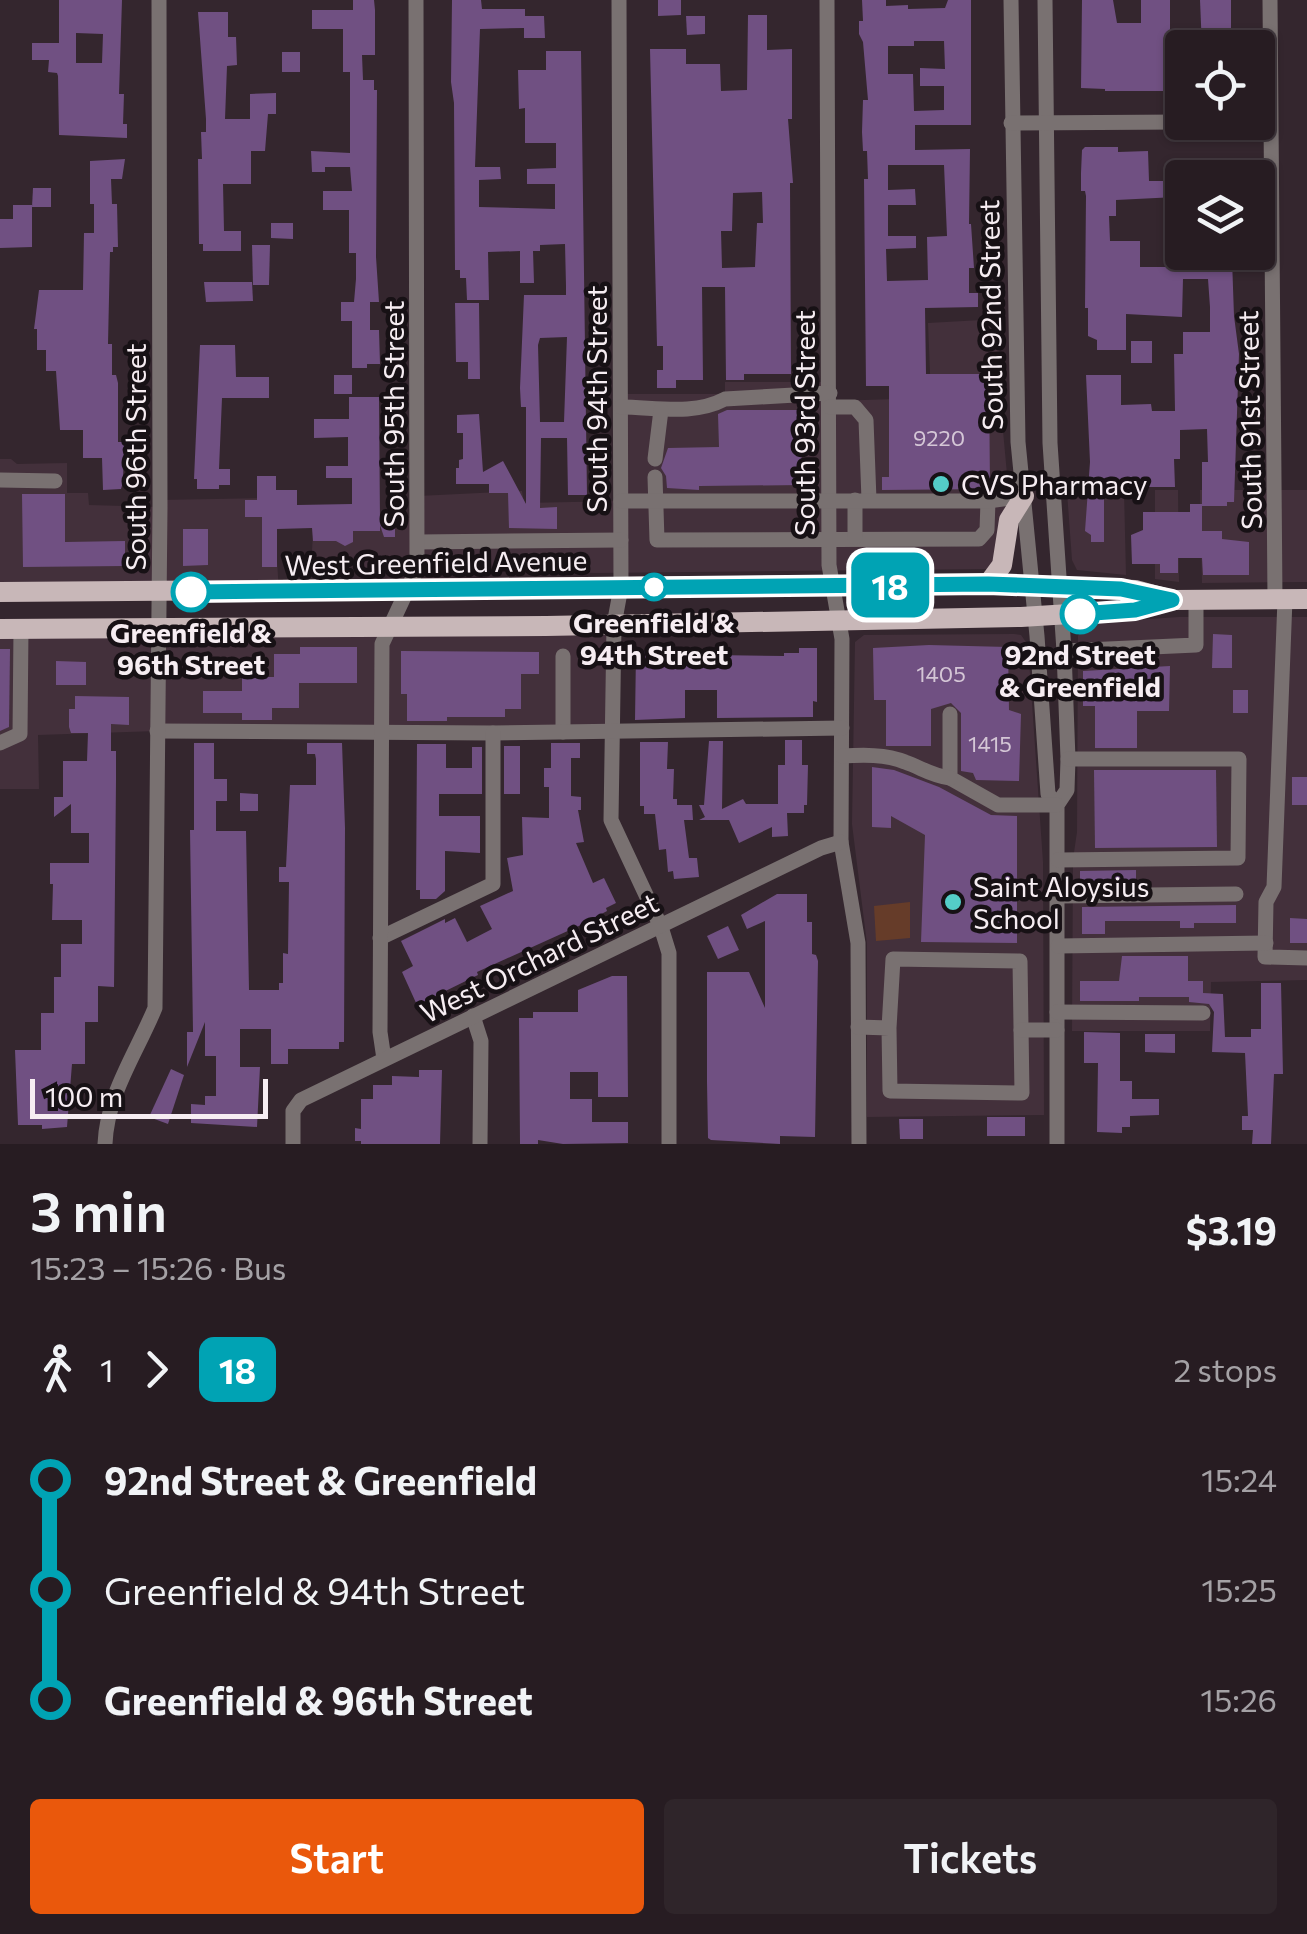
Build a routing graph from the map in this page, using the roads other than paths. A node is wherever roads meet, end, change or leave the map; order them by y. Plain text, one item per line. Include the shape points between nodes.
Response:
1 (159, 0) edge
2 (416, 0) edge
3 (619, 0) edge
4 (826, 0) edge
5 (1012, 0) edge
6 (1046, 0) edge
7 (1270, 0) edge
8 (1269, 30) edge
9 (1165, 122) edge
10 (1011, 123) junction
11 (1046, 123) junction
12 (1265, 140) edge
13 (1014, 338) junction
14 (1048, 338) junction
15 (830, 400) junction
16 (621, 406) junction
17 (661, 410) junction
18 (655, 459) dead end
19 (655, 478) dead end
20 (0, 480) edge
21 (54, 480) dead end
22 (1024, 496) junction
23 (829, 500) junction
24 (862, 500) junction
25 (988, 501) junction
26 (621, 502) junction
27 (656, 502) junction
28 (828, 538) junction
29 (855, 538) junction
30 (621, 540) junction
31 (418, 542) junction
32 (988, 584) junction
33 (831, 586) junction
34 (1032, 586) junction
35 (1060, 586) junction
36 (621, 587) junction
37 (407, 590) junction
38 (0, 592) edge
39 (160, 592) junction
40 (1307, 598) edge
41 (1280, 599) junction
42 (1172, 600) junction
43 (1196, 600) junction
44 (1062, 615) junction
45 (1035, 616) junction
46 (839, 620) junction
47 (614, 625) junction
48 (391, 626) junction
49 (158, 628) junction
50 (10, 629) edge
51 (1064, 651) junction
52 (562, 656) dead end
53 (950, 714) dead end
54 (842, 728) junction
55 (157, 731) junction
56 (382, 731) junction
57 (563, 732) junction
58 (613, 732) junction
59 (493, 733) junction
60 (0, 744) edge
61 (842, 756) junction
62 (1068, 758) junction
63 (950, 778) junction
64 (1057, 804) junction
65 (840, 842) junction
66 (1058, 860) junction
67 (1236, 894) dead end
68 (1058, 896) junction
69 (661, 926) junction
70 (380, 938) junction
71 (1266, 943) junction
72 (1058, 946) junction
73 (1307, 958) edge
74 (1058, 1012) junction
75 (1203, 1013) dead end
76 (473, 1016) junction
77 (858, 1028) junction
78 (888, 1028) junction
79 (1021, 1030) junction
80 (1057, 1030) junction
81 (384, 1059) junction
82 (105, 1144) edge
83 (293, 1144) edge
84 (480, 1144) edge
85 (669, 1144) edge
86 (859, 1144) edge
87 (1057, 1144) edge

1 - 39 street, South 96th Street
2 - 31 street, South 95th Street
3 - 16 street, South 94th Street
4 - 15 street, South 93rd Street
5 - 10 street, South 92nd Street
6 - 11 street, South 92nd Street
7 - 8 street, South 91st Street
9 - 11 street
10 - 11 street
10 - 13 street, South 92nd Street
11 - 14 street, South 92nd Street
12 - 41 street, South 91st Street
13 - 14 street
13 - 22 street, South 92nd Street
14 - 35 street, South 92nd Street
15 - 17 street via 725,400
15 - 23 street, South 93rd Street
15 - 24 street via 855,407 866,420
16 - 17 street
16 - 26 street, South 94th Street
17 - 18 street
19 - 27 street
20 - 21 street
22 - 25 street
22 - 32 main road via 1009,520 1002,565
22 - 34 street, South 92nd Street
23 - 24 street
23 - 27 street
23 - 28 street, South 93rd Street
24 - 25 street
24 - 29 street
25 - 29 street via 986,530 978,539
26 - 27 street
26 - 30 street, South 94th Street
27 - 28 street via 657,540
28 - 29 street
28 - 33 street, South 93rd Street
30 - 31 street
30 - 36 street, South 94th Street
31 - 37 street, South 95th Street via 418,569
32 - 33 main road, West Greenfield Avenue
32 - 34 main road, West Greenfield Avenue
33 - 36 main road, West Greenfield Avenue
33 - 46 street, South 93rd Street
34 - 35 main road, West Greenfield Avenue
34 - 45 street, South 92nd Street
35 - 42 main road, West Greenfield Avenue via 1135,590
35 - 44 street, South 92nd Street
36 - 37 main road, West Greenfield Avenue
36 - 47 street, South 94th Street
37 - 39 main road, West Greenfield Avenue
37 - 48 street, South 95th Street
38 - 39 main road, West Greenfield Avenue
39 - 49 street, South 96th Street
40 - 41 main road, West Greenfield Avenue
41 - 43 main road, West Greenfield Avenue
41 - 71 street, South 91st Street via 1274,887 1266,902
42 - 43 main road, West Greenfield Avenue
42 - 44 main road, West Greenfield Avenue
43 - 51 street via 1196,645
44 - 45 main road, West Greenfield Avenue
44 - 51 street, South 92nd Street
45 - 46 main road, West Greenfield Avenue
45 - 64 street, South 92nd Street via 1048,794
46 - 47 main road, West Greenfield Avenue
46 - 54 street, South 93rd Street
47 - 48 main road, West Greenfield Avenue
47 - 58 street, South 94th Street
48 - 49 main road, West Greenfield Avenue
48 - 56 street, South 95th Street via 382,644
49 - 50 main road, West Greenfield Avenue
49 - 55 street, South 96th Street
50 - 60 street via 20,734
51 - 62 street, South 92nd Street
52 - 57 street
53 - 63 street
54 - 58 street
54 - 61 street, South 93rd Street
55 - 56 street
55 - 82 street, South 96th Street via 155,1008 119,1080
56 - 59 street
56 - 70 street, South 95th Street
57 - 58 street
57 - 59 street
58 - 69 street, South 94th Street via 611,820
59 - 70 street via 492,884
61 - 63 street via 904,760
61 - 65 street, South 93rd Street
62 - 64 street, South 92nd Street via 1067,790
62 - 66 street via 1239,759 1238,858
63 - 64 street via 998,805
64 - 66 street, South 92nd Street
65 - 69 street, West Orchard Street
65 - 77 street, South 93rd Street via 858,943
66 - 68 street, South 92nd Street
67 - 68 street
68 - 72 street, South 92nd Street
69 - 76 street, West Orchard Street
69 - 85 street, South 94th Street via 669,953
70 - 81 street, South 95th Street
71 - 72 street
71 - 73 street via 1266,958
72 - 74 street, South 92nd Street
74 - 75 street
74 - 80 street, South 92nd Street
76 - 81 street, West Orchard Street
76 - 84 street via 481,1042
77 - 78 street
77 - 86 street, South 93rd Street
78 - 79 street via 890,1091 1022,1092
78 - 79 street via 893,959 1020,961
79 - 80 street
80 - 87 street, South 92nd Street
81 - 83 street, West Orchard Street via 301,1100 293,1111

